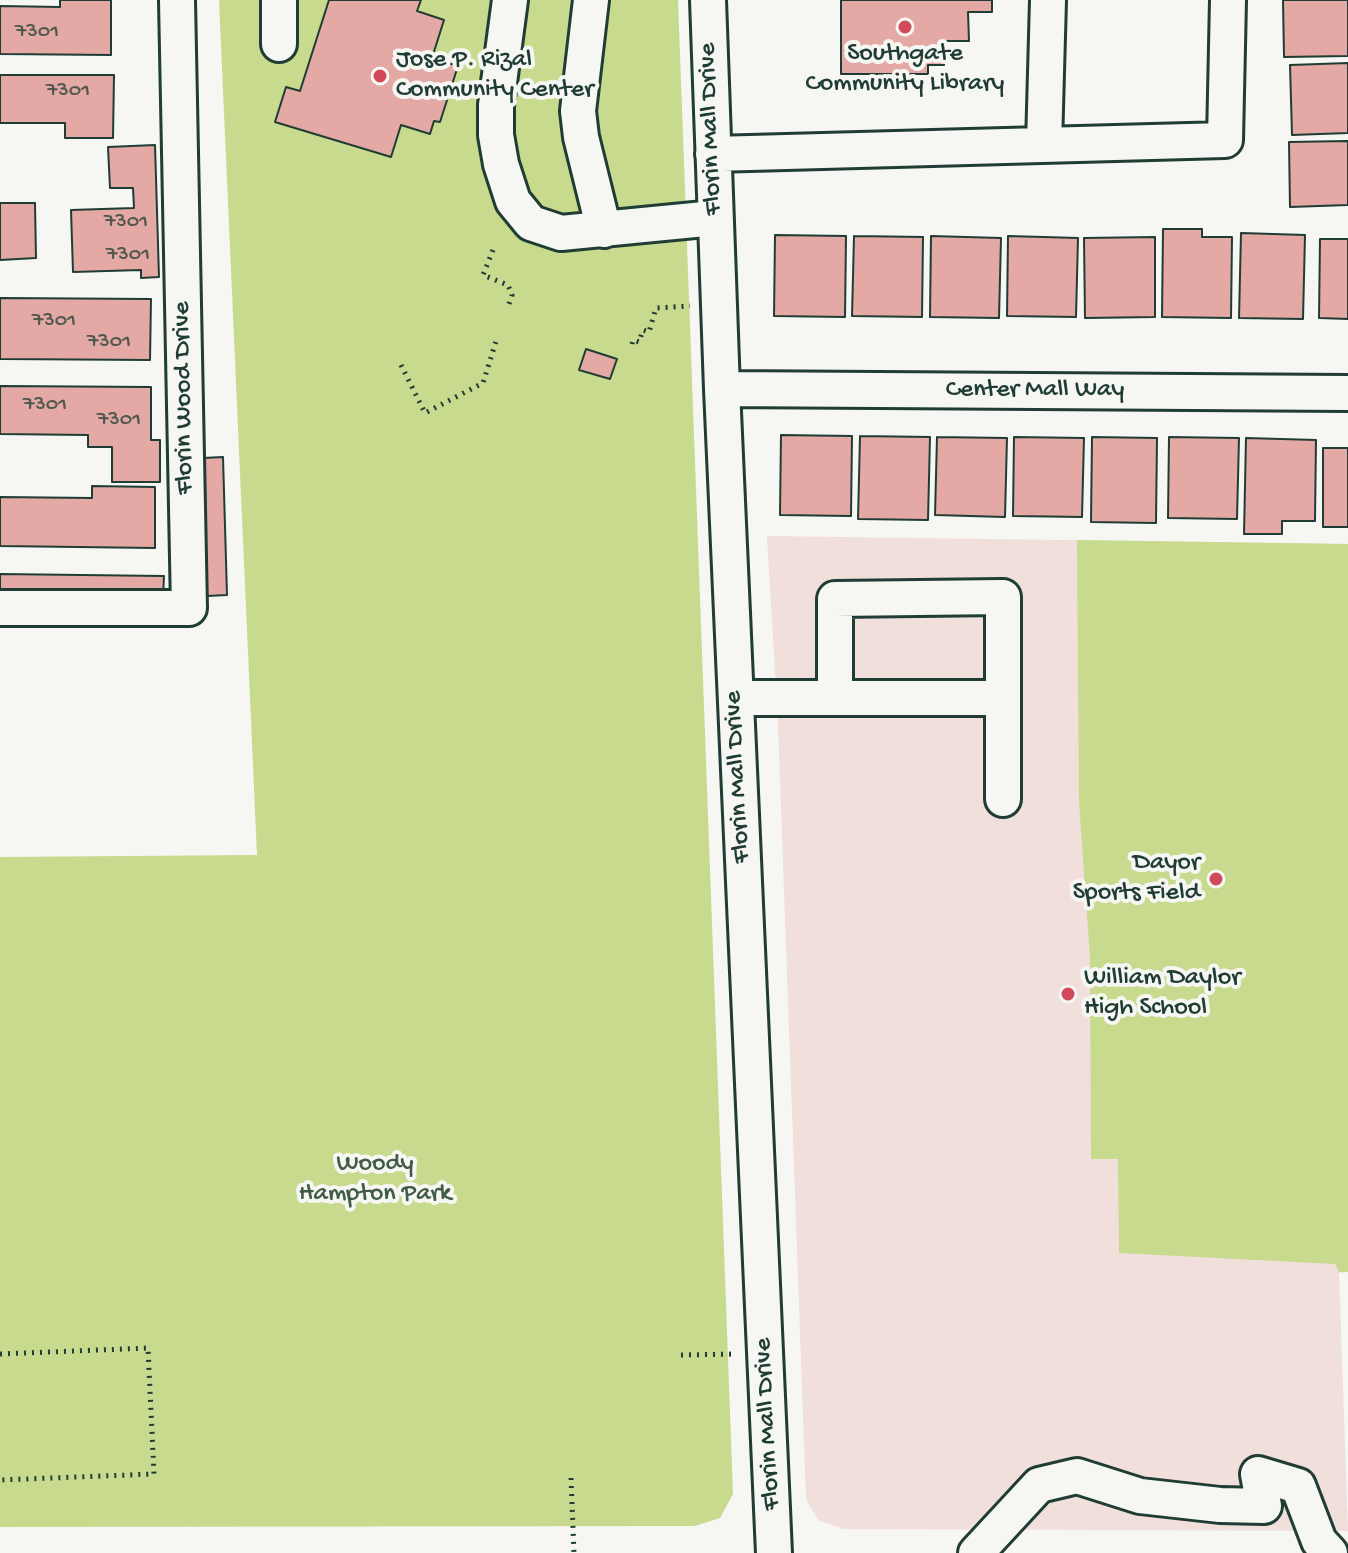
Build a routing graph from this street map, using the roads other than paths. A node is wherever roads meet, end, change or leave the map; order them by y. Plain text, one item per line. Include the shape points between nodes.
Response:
1 (177, 0) edge
2 (279, 0) edge
3 (510, 0) edge
4 (591, 0) edge
5 (708, 0) edge
6 (1048, 0) edge
7 (1228, 0) edge
8 (279, 44) dead end
9 (1044, 145) junction
10 (713, 154) junction
11 (715, 218) junction
12 (604, 230) junction
13 (722, 389) junction
14 (1348, 393) edge
15 (0, 608) edge
16 (835, 697) junction
17 (736, 698) junction
18 (1003, 698) junction
19 (1003, 799) dead end
20 (774, 1553) edge
21 (976, 1553) edge
22 (1330, 1553) edge

1 - 15 street, Florin Wood Drive via 189,608
2 - 8 street
3 - 12 street via 496,135 513,201 531,223 561,233
4 - 12 street via 578,111
5 - 10 street, Florin Mall Drive
6 - 9 street
7 - 9 street via 1225,140
9 - 10 street
10 - 11 street, Florin Mall Drive
11 - 12 street
11 - 13 street, Florin Mall Drive
13 - 14 street, Center Mall Way
13 - 17 street, Florin Mall Drive
16 - 17 street
16 - 18 street
16 - 18 street via 835,599 1003,597
17 - 20 street, Florin Mall Drive
18 - 19 street
21 - 22 street via 1039,1485 1077,1476 1140,1496 1264,1506 1258,1474 1298,1486 1319,1541

